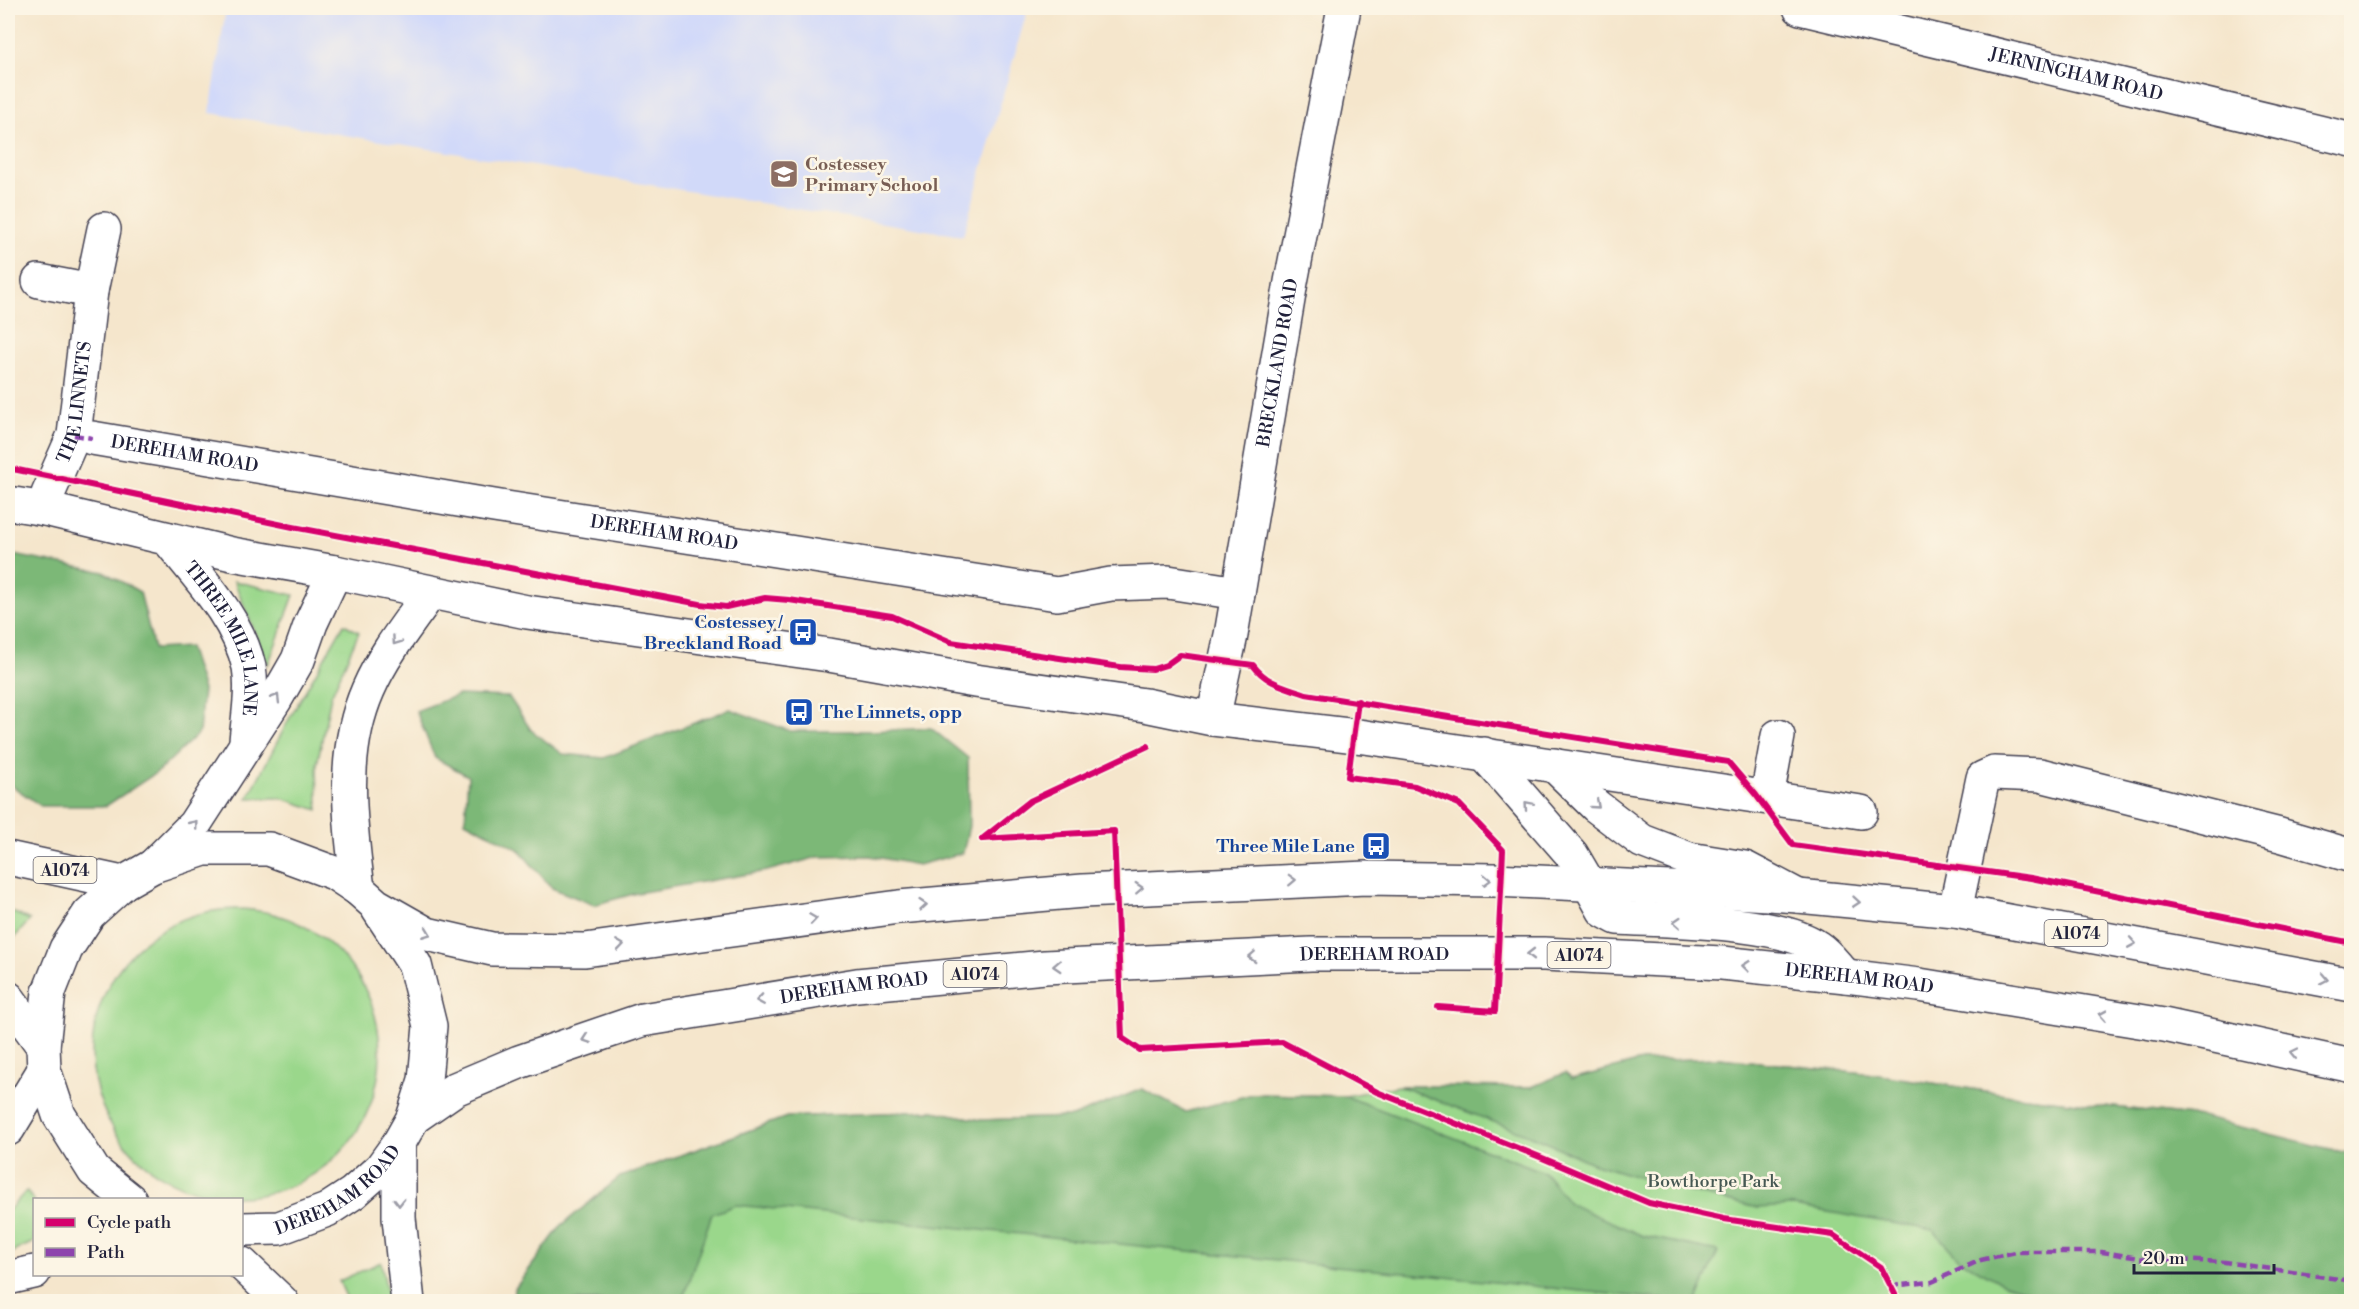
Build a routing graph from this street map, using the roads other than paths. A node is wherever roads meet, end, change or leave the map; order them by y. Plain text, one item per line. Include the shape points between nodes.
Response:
1 (1344, 8) edge
2 (1800, 8) edge
3 (2352, 140) edge
4 (104, 229) dead end
5 (39, 282) dead end
6 (91, 291) junction
7 (92, 438) dead end
8 (8, 503) edge
9 (45, 509) junction
10 (168, 539) junction
11 (335, 572) junction
12 (430, 593) junction
13 (1238, 593) junction
14 (1213, 720) junction
15 (1778, 736) dead end
16 (245, 747) junction
17 (1484, 754) junction
18 (1554, 765) junction
19 (1767, 796) junction
20 (1861, 812) dead end
21 (2352, 856) edge
22 (8, 858) edge
23 (153, 866) junction
24 (123, 883) junction
25 (1589, 884) junction
26 (1798, 896) junction
27 (367, 897) junction
28 (1955, 911) junction
29 (1846, 976) junction
30 (2352, 985) edge
31 (8, 998) edge
32 (44, 1058) junction
33 (2352, 1066) edge
34 (8, 1129) edge
35 (406, 1131) junction
36 (128, 1198) edge
37 (243, 1229) edge
38 (243, 1265) edge
39 (33, 1272) edge
40 (8, 1278) edge
41 (282, 1302) edge
42 (408, 1302) edge

1 - 13 main road, BRECKLAND ROAD via 1291,282
2 - 3 main road, JERNINGHAM ROAD
4 - 6 main road, THE LINNETS
5 - 6 main road
6 - 9 main road, THE LINNETS via 74,435
7 - 13 main road, DEREHAM ROAD via 1057,594 1111,584 1168,582
8 - 9 main road, THREE MILE LANE
9 - 10 main road, THREE MILE LANE
10 - 11 main road, THREE MILE LANE
10 - 16 main road, THREE MILE LANE via 234,626 249,667
11 - 12 main road
16 -> 11 main road, DEREHAM ROAD via 298,660
12 - 14 main road via 526,612 1145,705
12 -> 27 main road, DEREHAM ROAD via 387,654 368,690 356,726 348,786
13 - 14 main road, BRECKLAND ROAD
14 - 17 main road
15 - 19 main road
23 -> 16 main road, DEREHAM ROAD via 194,825
17 - 18 main road
25 -> 17 main road via 1572,855
18 - 19 main road
18 -> 26 main road, DEREHAM ROAD via 1596,806 1642,841 1689,859 1745,868
19 - 20 main road
21 - 28 main road via 2040,775 1994,773 1983,778
22 - 24 main road, A1074
23 - 24 main road, DEREHAM ROAD
23 - 27 main road, DEREHAM ROAD via 204,849 269,849 334,873
24 - 32 main road, DEREHAM ROAD via 89,914 66,949 49,992
25 - 26 main road, DEREHAM ROAD / A1074
27 -> 25 main road, DEREHAM ROAD / A1074 via 427,934 492,949 585,950 899,907 1083,891 1366,878
29 -> 25 main road, A1074 via 1817,947 1788,935 1754,927 1617,918 1604,911
26 -> 28 main road, DEREHAM ROAD / A1074
27 - 35 main road, DEREHAM ROAD via 415,965 429,1026 425,1080
28 -> 30 main road, DEREHAM ROAD / A1074
33 -> 29 main road, DEREHAM ROAD / A1074 via 2153,1023
29 -> 35 main road, DEREHAM ROAD / A1074 via 1722,963 1544,954 1322,954 1045,967 857,985 642,1020 519,1062 455,1089
31 - 32 main road, DEREHAM ROAD
32 - 34 main road
32 - 36 main road, DEREHAM ROAD via 58,1116 94,1171
35 - 37 main road, DEREHAM ROAD via 381,1168 327,1210 279,1227
35 -> 42 main road via 399,1218
38 - 41 main road
39 - 40 main road

